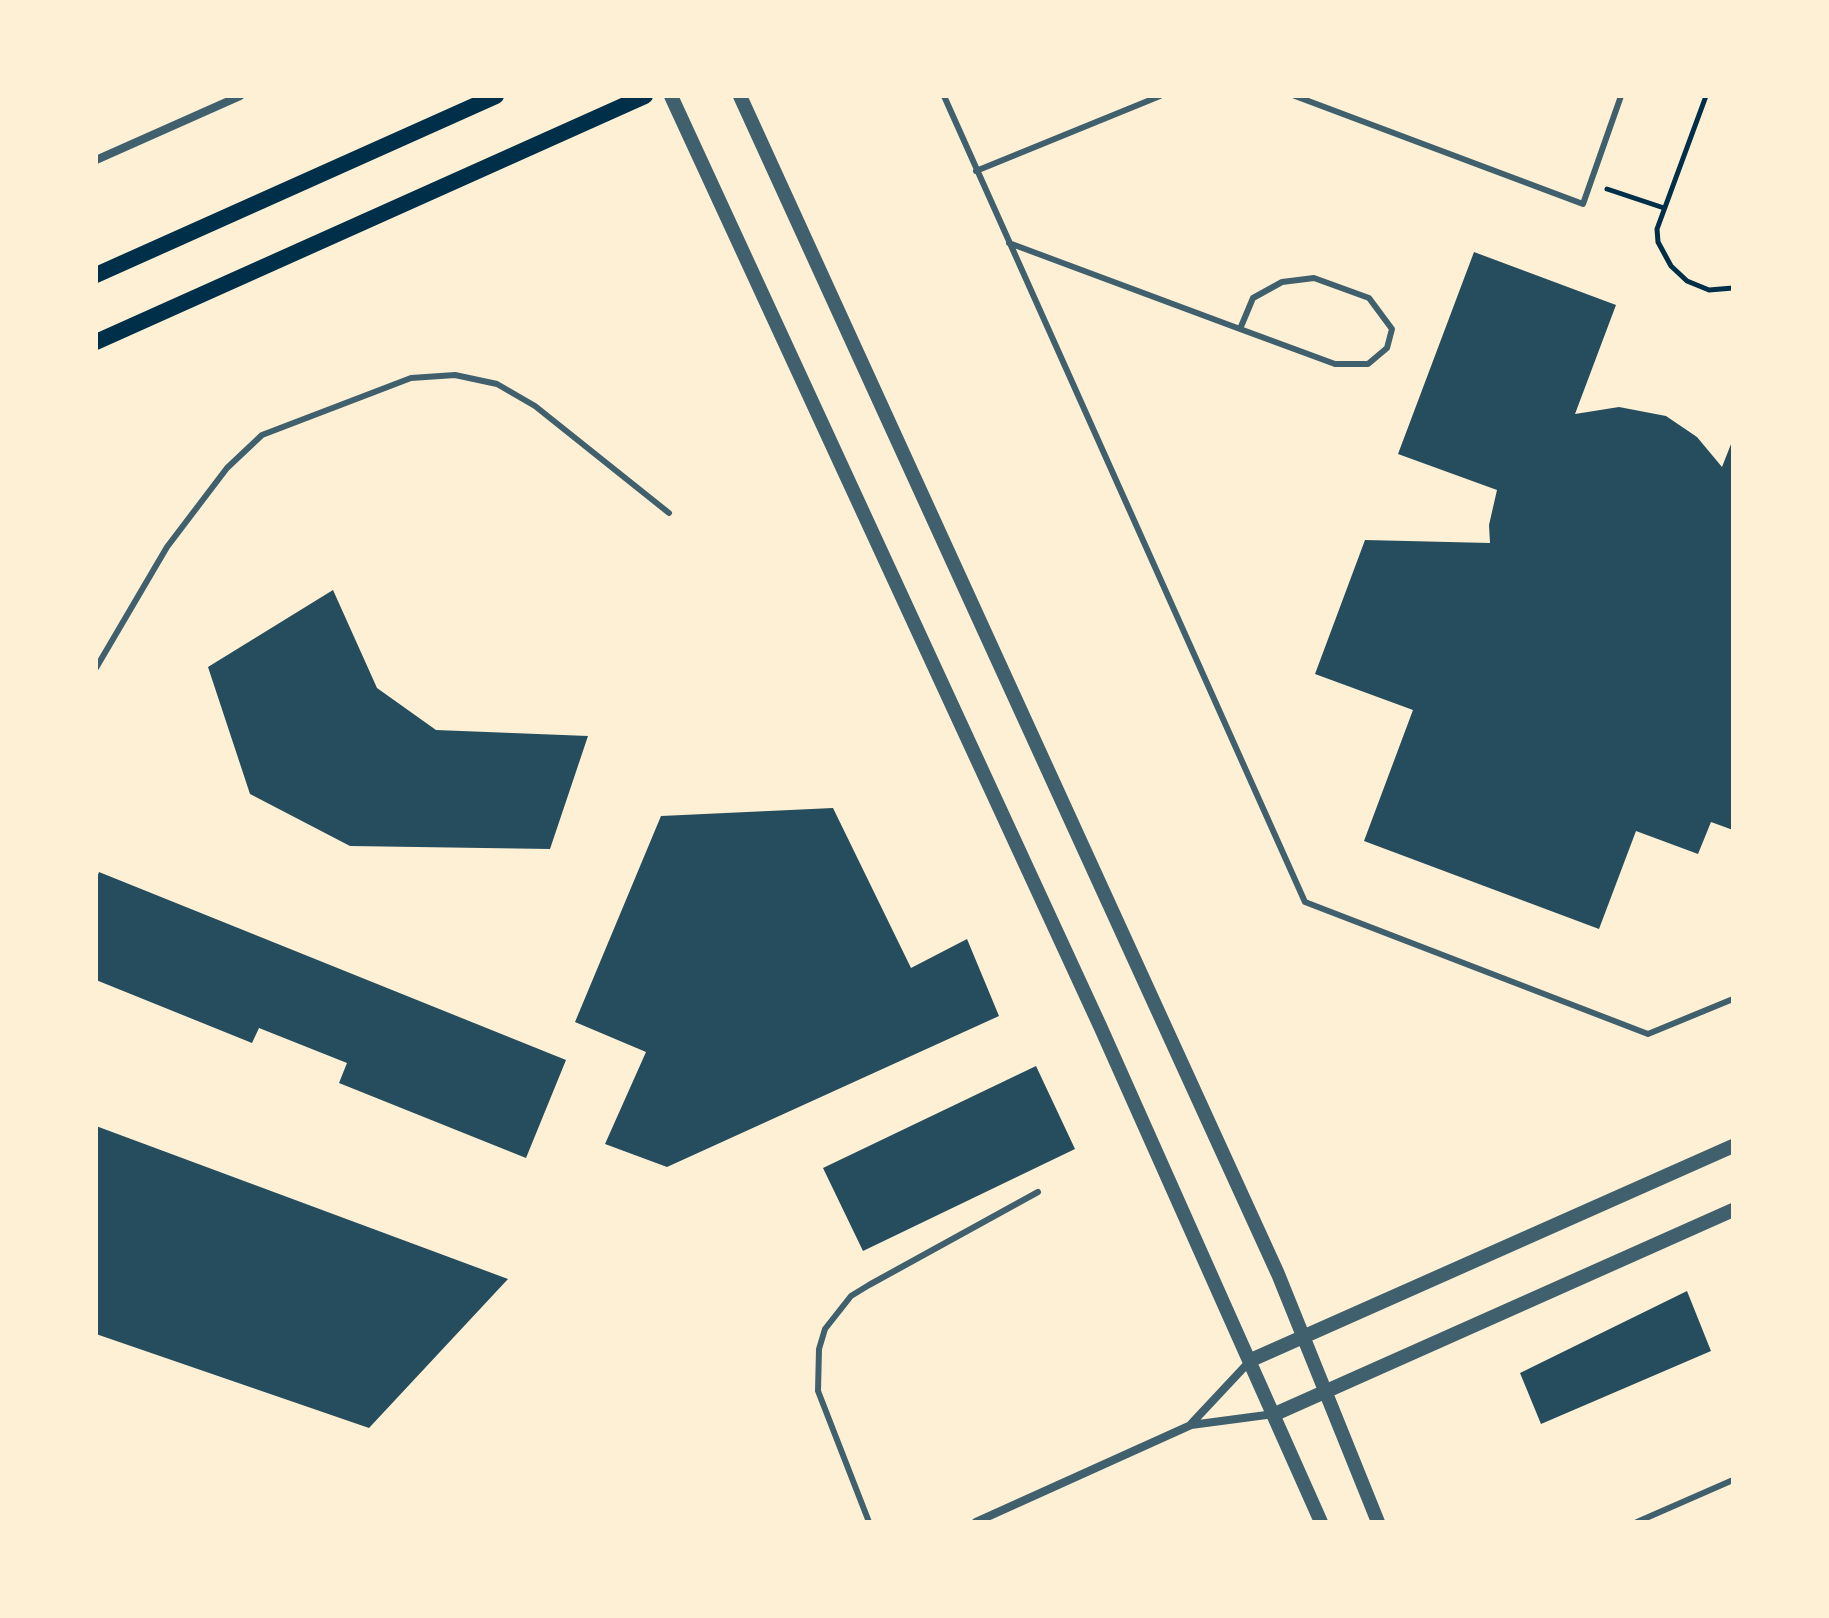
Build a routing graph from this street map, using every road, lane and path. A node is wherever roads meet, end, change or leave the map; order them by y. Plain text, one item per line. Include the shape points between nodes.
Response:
1 (240, 96) edge
2 (496, 96) edge
3 (645, 96) edge
4 (671, 96) edge
5 (740, 96) edge
6 (944, 96) edge
7 (1160, 96) edge
8 (1295, 96) edge
9 (1621, 96) edge
10 (1706, 96) edge
11 (96, 160) edge
12 (976, 171) junction
13 (1592, 182) junction
14 (1664, 208) junction
15 (1009, 243) junction
16 (96, 275) edge
17 (1733, 288) edge
18 (1240, 329) junction
19 (96, 342) edge
20 (669, 513) dead end
21 (96, 668) edge
22 (1733, 999) edge
23 (1733, 1146) edge
24 (1038, 1192) dead end
25 (1733, 1210) edge
26 (1304, 1336) junction
27 (1251, 1360) junction
28 (1325, 1391) junction
29 (1275, 1414) junction
30 (1191, 1425) junction
31 (1733, 1480) edge
32 (869, 1522) edge
33 (976, 1522) edge
34 (1321, 1522) edge
35 (1378, 1522) edge
36 (1637, 1522) edge

1 - 11 street
2 - 16 main road
3 - 19 main road
4 - 27 street
5 - 26 street
6 - 12 lane
7 - 12 lane
8 - 13 lane via 1583,204
9 - 13 lane
10 - 14 path
12 - 15 lane
13 - 14 path
14 - 17 path via 1658,242 1671,266 1687,281 1709,290
15 - 18 lane
15 - 22 lane via 1305,902 1648,1034
18 - 18 lane via 1335,364 1368,364 1387,348 1392,329 1369,298 1314,278 1282,282 1253,298
20 - 21 lane via 535,406 497,384 455,375 411,378 262,435 227,468 167,547
23 - 26 street
24 - 32 lane via 851,1296 825,1329 818,1391
25 - 28 street
26 - 27 street
26 - 28 street
27 - 29 street
27 - 30 street
28 - 29 street
28 - 35 street
29 - 30 street
29 - 34 street
30 - 33 street
31 - 36 lane

